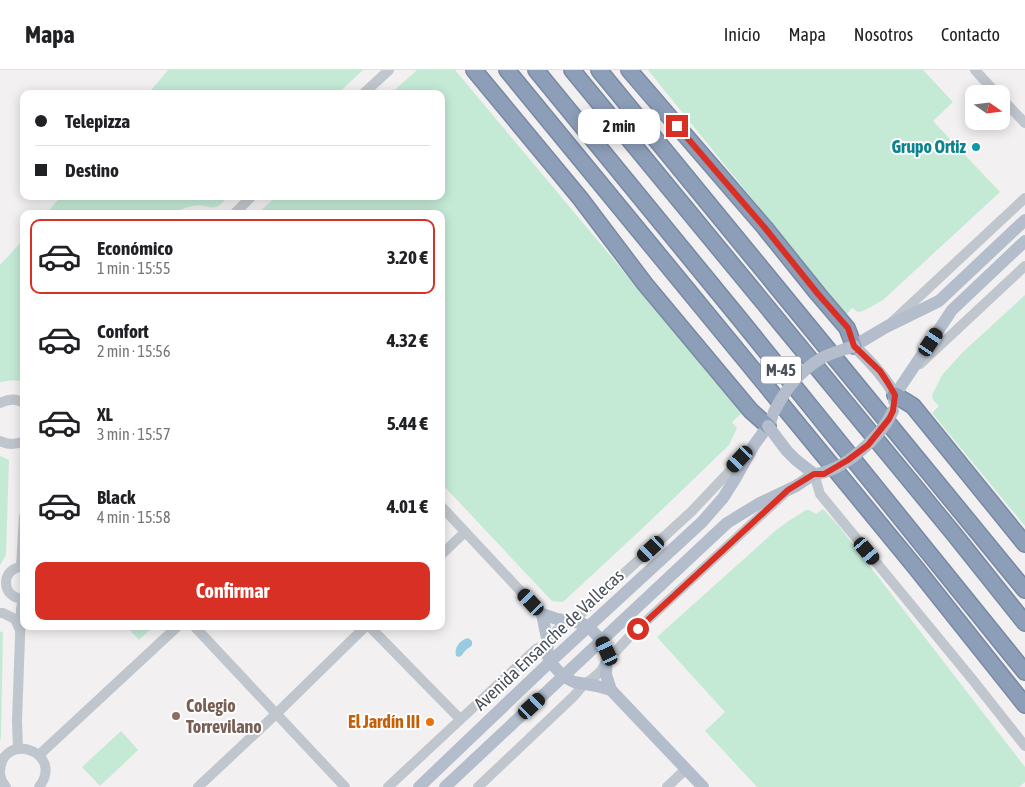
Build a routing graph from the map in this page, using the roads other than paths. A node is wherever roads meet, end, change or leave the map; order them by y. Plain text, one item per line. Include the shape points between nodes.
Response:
1 (389, 70) edge
2 (474, 70) edge
3 (507, 70) edge
4 (536, 70) edge
5 (572, 70) edge
6 (599, 70) edge
7 (630, 70) edge
8 (975, 70) edge
9 (989, 85) edge
10 (367, 90) edge
11 (1010, 107) edge
12 (1025, 123) edge
13 (1025, 198) edge
14 (248, 200) edge
15 (238, 210) edge
16 (1025, 220) edge
17 (1025, 241) edge
18 (1025, 266) edge
19 (886, 327) junction
20 (854, 346) junction
21 (910, 373) junction
22 (895, 395) junction
23 (20, 401) edge
24 (0, 403) edge
25 (771, 419) junction
26 (0, 441) edge
27 (20, 442) edge
28 (754, 445) junction
29 (814, 474) junction
30 (788, 490) junction
31 (445, 510) edge
32 (465, 532) junction
33 (1025, 544) edge
34 (445, 550) edge
35 (20, 568) edge
36 (4, 577) edge
37 (1025, 590) edge
38 (20, 598) edge
39 (20, 599) edge
40 (0, 609) edge
41 (0, 613) edge
42 (542, 614) junction
43 (573, 622) junction
44 (1025, 623) edge
45 (588, 626) junction
46 (20, 630) joint
47 (174, 630) edge
48 (198, 630) edge
49 (363, 630) edge
50 (371, 630) edge
51 (602, 641) junction
52 (548, 643) junction
53 (550, 662) junction
54 (606, 662) junction
55 (1025, 672) edge
56 (564, 677) junction
57 (584, 684) junction
58 (611, 690) junction
59 (1025, 705) edge
60 (276, 714) junction
61 (460, 720) junction
62 (1025, 746) edge
63 (18, 749) junction
64 (39, 755) junction
65 (686, 769) junction
66 (0, 773) edge
67 (5, 787) edge
68 (39, 787) edge
69 (198, 787) edge
70 (344, 787) edge
71 (388, 787) edge
72 (419, 787) edge
73 (445, 787) edge
74 (478, 787) edge
75 (666, 787) edge
76 (703, 787) edge

1 - 10 street
2 - 25 highway via 751,412
3 - 59 highway
4 - 55 highway, M-45
5 - 44 highway, M-45
6 - 37 highway
7 - 20 highway via 848,328
8 - 9 street
11 - 12 street
13 - 19 street, Avenida Ensanche de Vallecas
14 - 15 street
16 - 19 main road, Avenida Ensanche de Vallecas via 939,301
17 - 21 main road, Avenida Ensanche de Vallecas via 952,310
18 - 21 street, Avenida Ensanche de Vallecas
19 - 20 main road, Avenida Ensanche de Vallecas
20 - 22 main road via 880,371
20 - 25 main road, Avenida Ensanche de Vallecas, bridge via 821,359 798,376
21 - 22 main road, Avenida Ensanche de Vallecas
22 - 29 main road, Avenida Ensanche de Vallecas, bridge via 889,419 868,445 824,474
22 - 33 highway via 913,406
23 - 24 street via 14,399
25 - 28 main road, Avenida Ensanche de Vallecas
25 - 29 main road, bridge via 787,451
26 - 27 street
28 - 43 street, Avenida Ensanche de Vallecas via 692,511
28 - 45 main road, Avenida Ensanche de Vallecas via 727,492 702,522
29 - 30 main road, Avenida Ensanche de Vallecas
29 - 62 street via 820,494
30 - 51 main road, Avenida Ensanche de Vallecas via 727,523
30 - 54 street, Avenida Ensanche de Vallecas
31 - 32 street
32 - 34 street
32 - 42 street
35 - 36 street
36 - 38 street via 9,593
39 - 40 street
41 - 46 street via 15,619
42 - 43 main road
42 - 52 main road
43 - 45 main road
43 - 52 street, Avenida Ensanche de Vallecas via 561,626
45 - 51 main road
45 - 53 main road, Avenida Ensanche de Vallecas
46 - 63 street
47 - 64 street
48 - 60 street
49 - 60 street
50 - 61 street
51 - 54 main road via 607,651
51 - 56 main road, Avenida Ensanche de Vallecas
52 - 53 main road
52 - 61 street, Avenida Ensanche de Vallecas via 536,649
53 - 56 main road
53 - 72 main road, Avenida Ensanche de Vallecas
54 - 57 street, Avenida Ensanche de Vallecas via 601,672
54 - 58 main road
56 - 57 main road
56 - 73 main road, Avenida Ensanche de Vallecas
57 - 58 main road
57 - 74 street, Avenida Ensanche de Vallecas
58 - 65 main road
60 - 69 street
60 - 70 street
61 - 71 street, Avenida Ensanche de Vallecas
63 - 64 street via 33,750
63 - 66 street via 6,755
64 - 68 street via 45,775
65 - 75 street
65 - 76 main road
66 - 67 street

